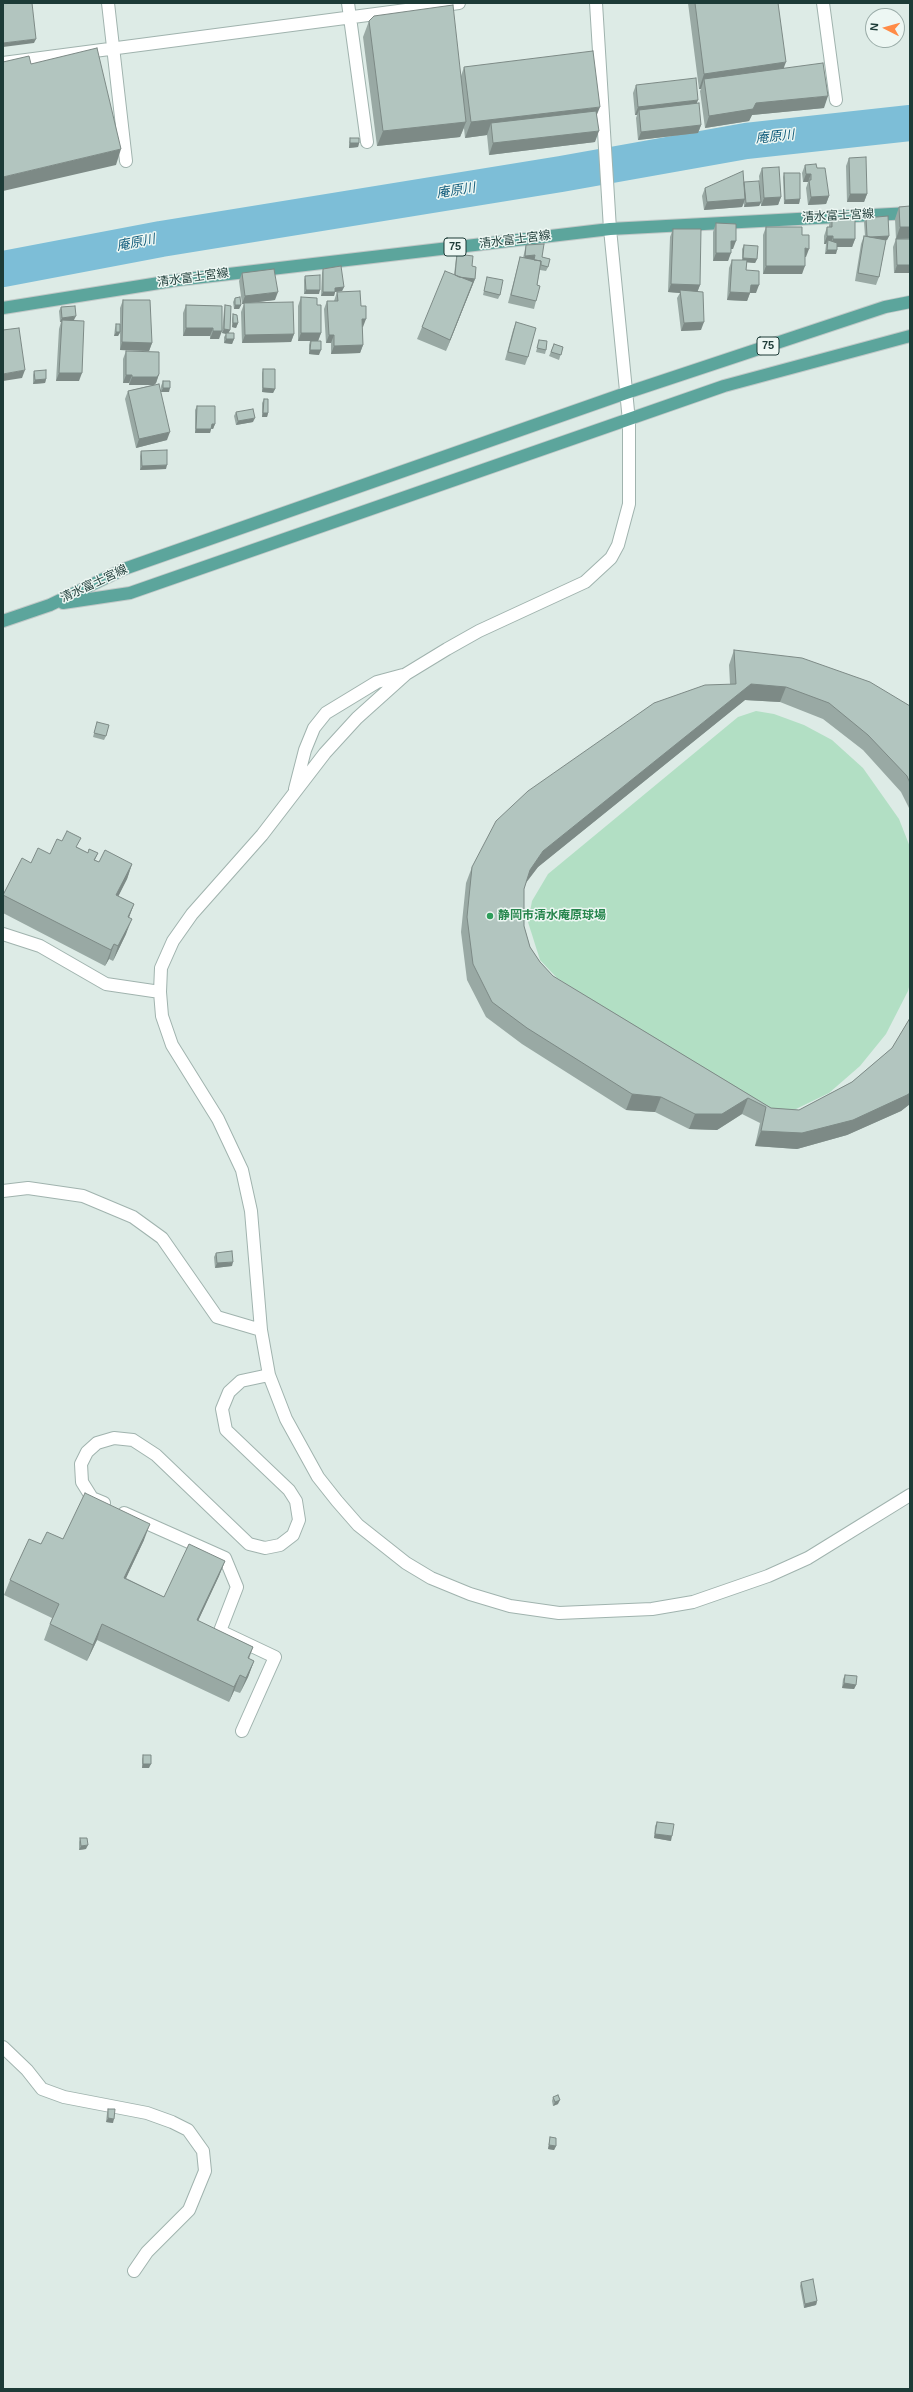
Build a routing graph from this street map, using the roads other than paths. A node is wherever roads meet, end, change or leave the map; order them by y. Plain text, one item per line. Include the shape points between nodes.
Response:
1 (108, 3) edge
2 (348, 3) edge
3 (459, 3) edge
4 (596, 3) edge
5 (823, 3) edge
6 (350, 17) junction
7 (114, 48) junction
8 (3, 63) edge
9 (836, 100) dead end
10 (367, 142) dead end
11 (126, 161) dead end
12 (910, 213) edge
13 (610, 229) junction
14 (910, 302) edge
15 (3, 308) edge
16 (910, 336) edge
17 (626, 393) junction
18 (629, 421) junction
19 (50, 605) junction
20 (3, 621) edge
21 (406, 674) junction
22 (294, 794) junction
23 (3, 934) edge
24 (160, 992) junction
25 (3, 1191) edge
26 (261, 1330) junction
27 (269, 1375) junction
28 (910, 1495) edge
29 (242, 1731) dead end
30 (3, 2048) edge
31 (134, 2272) dead end

1 - 7 street
2 - 6 street
3 - 6 street
4 - 13 street
5 - 9 street
6 - 7 street
6 - 10 street
7 - 8 street
7 - 11 street
12 - 13 main road, 清水富士宮線 / 75
13 - 15 main road, 清水富士宮線 / 75 via 178,280
13 - 17 street
14 - 17 main road, 清水富士宮線 / 75 via 878,310
16 - 18 main road, 清水富士宮線 / 75 via 724,386
17 - 18 street
17 - 19 main road, 清水富士宮線 / 75 via 124,569
18 - 19 main road, 清水富士宮線 / 75 via 130,593
18 - 21 street via 629,504 618,545 610,558 579,585 479,631
19 - 20 main road, 清水富士宮線 / 75
21 - 22 street via 357,718 325,753
21 - 22 street via 376,682 326,713 314,728 305,750
22 - 24 street via 262,835 192,914 173,941 161,968
23 - 24 street via 40,946 106,984
24 - 26 street via 162,1016 172,1045 218,1119 242,1170 251,1211
25 - 26 street via 28,1188 83,1196 132,1218 162,1238 217,1317
26 - 27 street
27 - 28 street via 286,1419 318,1477 358,1525 390,1552 431,1578 470,1594 510,1606 558,1613 605,1612 652,1609 692,1602 768,1576 808,1558
27 - 29 street via 242,1381 229,1392 222,1409 226,1430 289,1490 296,1501 299,1520 293,1535 280,1545 266,1548 249,1544 156,1455 133,1440 114,1438 97,1443 87,1452 81,1464 82,1482 92,1498 224,1558 238,1587 220,1631 275,1657
30 - 31 street via 27,2070 42,2089 64,2098 147,2112 188,2130 203,2151 205,2171 189,2210 147,2252

